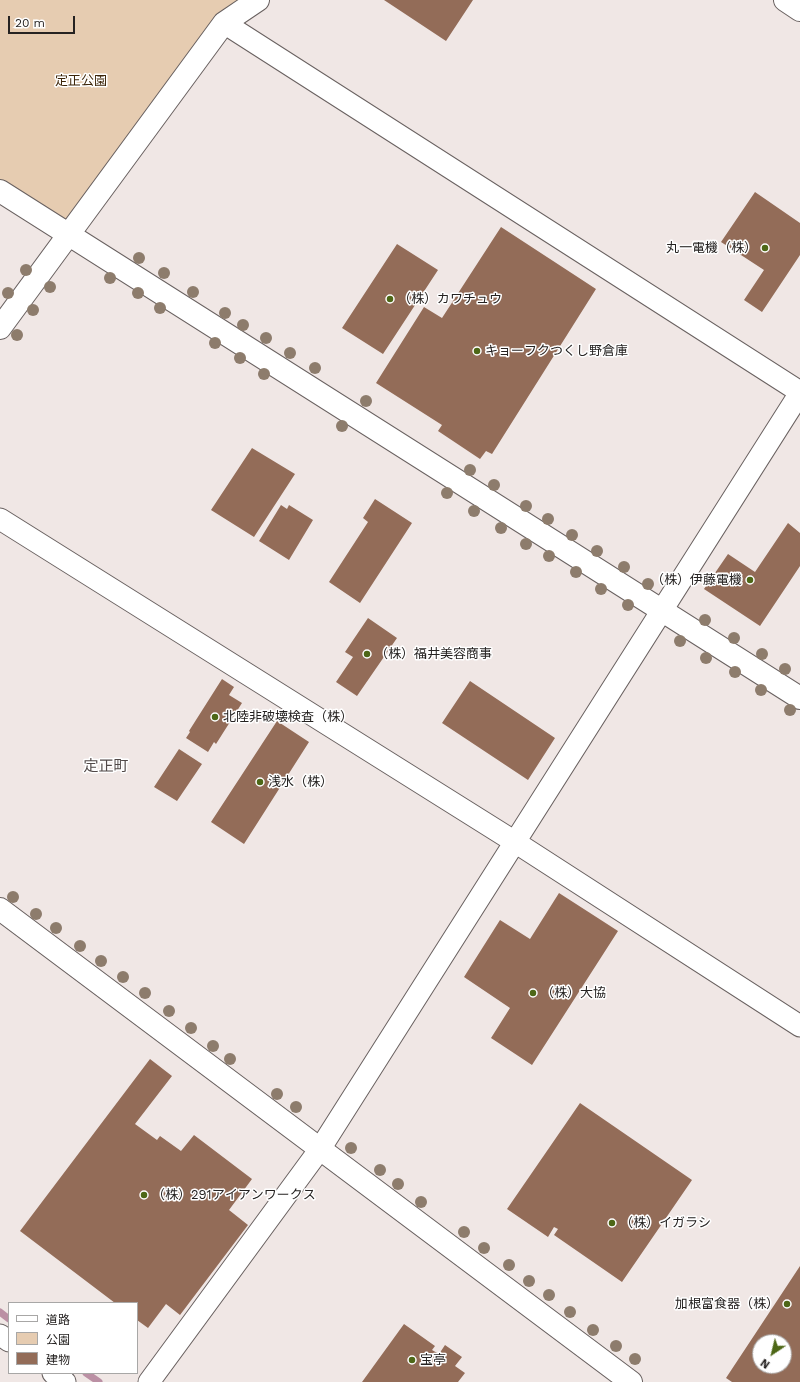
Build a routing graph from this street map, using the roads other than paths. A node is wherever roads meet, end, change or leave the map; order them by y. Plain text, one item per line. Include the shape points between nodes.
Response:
1 (258, 0) edge
2 (785, 0) edge
3 (800, 10) edge
4 (224, 23) junction
5 (0, 191) edge
6 (70, 234) junction
7 (0, 328) edge
8 (800, 393) edge
9 (0, 519) edge
10 (662, 610) junction
11 (800, 698) edge
12 (515, 842) junction
13 (0, 909) edge
14 (800, 1026) edge
15 (320, 1149) junction
16 (0, 1335) edge
17 (8, 1341) edge
18 (54, 1374) edge
19 (66, 1382) edge
20 (149, 1382) edge
21 (631, 1382) edge

1 - 4 street
2 - 3 street
4 - 6 street
4 - 8 street
5 - 6 street
6 - 7 street
6 - 10 street
8 - 10 street
9 - 12 street
10 - 11 street
10 - 12 street
12 - 14 street
12 - 15 street
13 - 15 street
15 - 20 street
15 - 21 street
16 - 17 street
18 - 19 street

